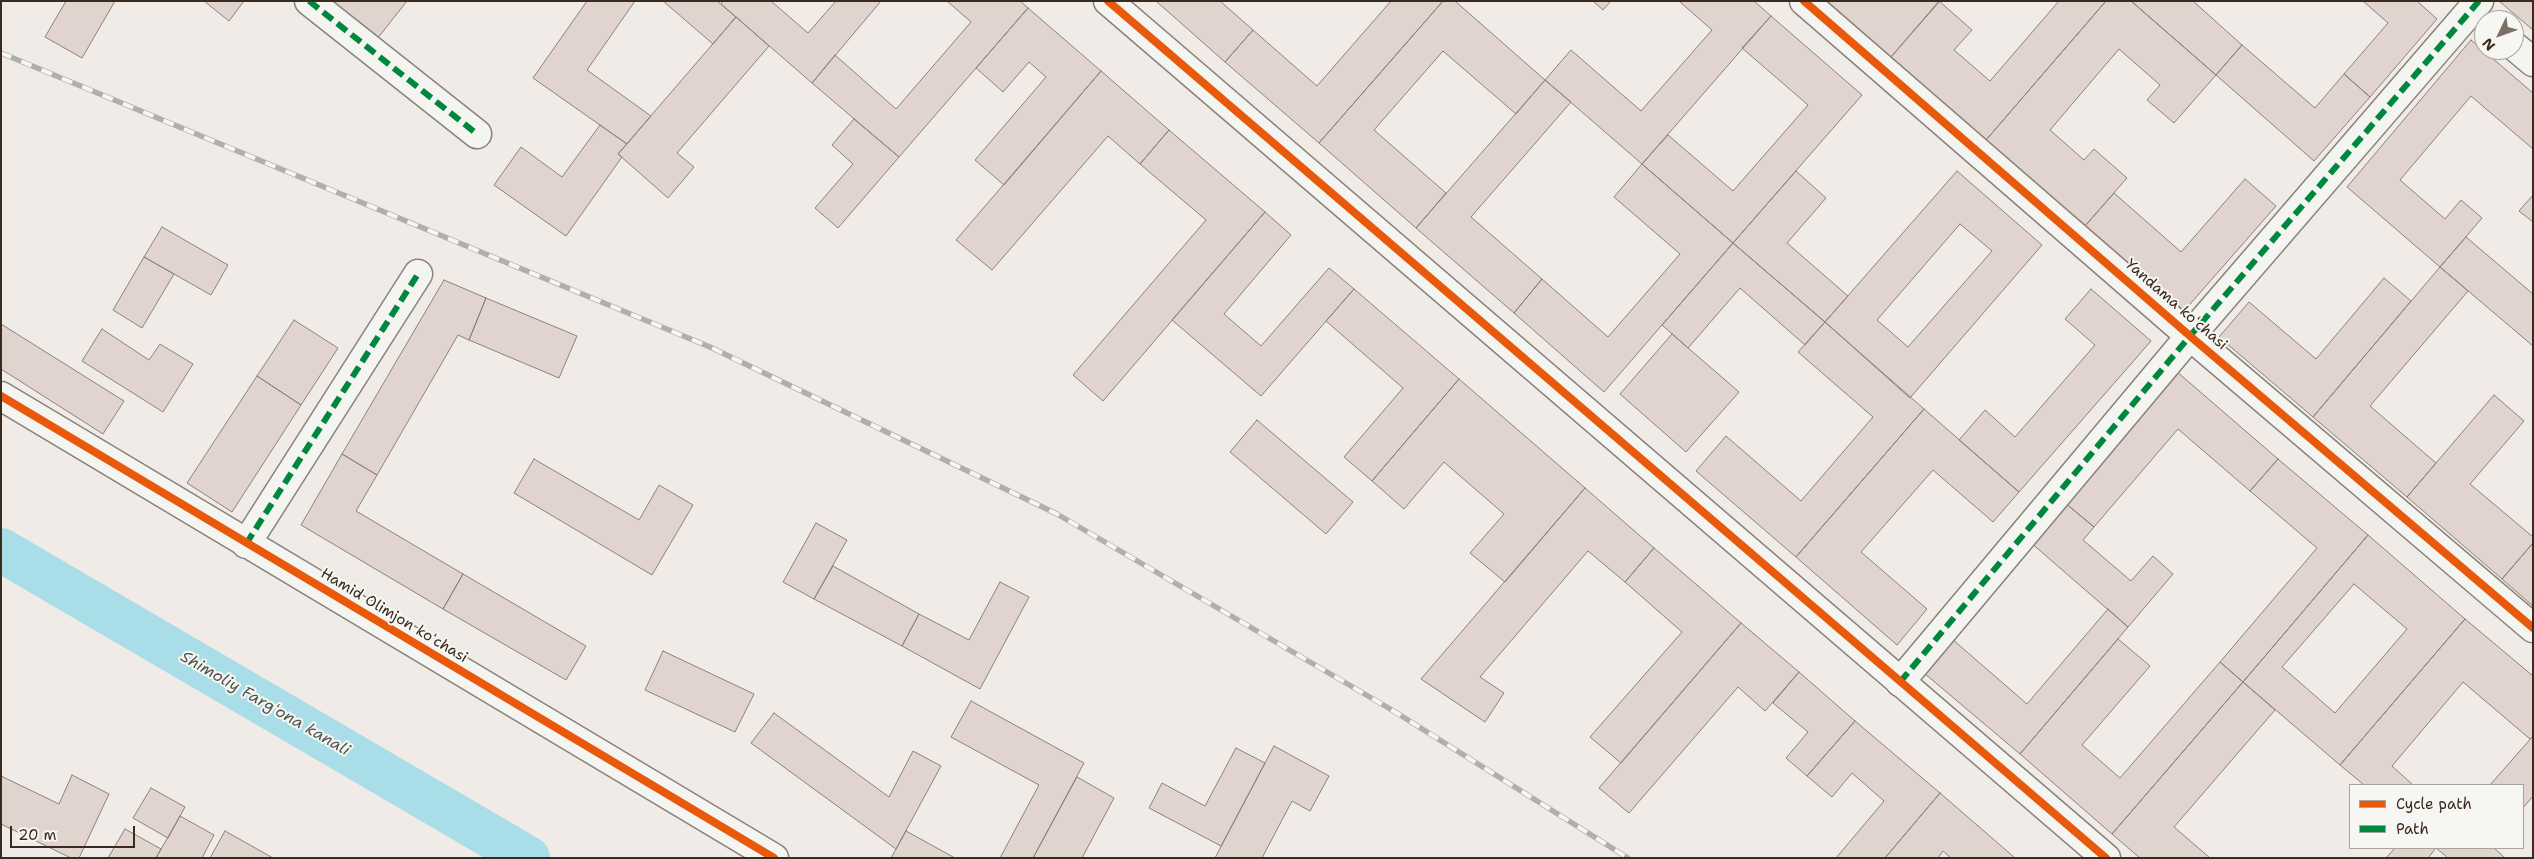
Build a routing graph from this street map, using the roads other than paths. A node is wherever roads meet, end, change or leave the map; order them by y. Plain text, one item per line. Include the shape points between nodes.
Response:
1 (309, 1) edge
2 (1108, 1) edge
3 (1804, 1) edge
4 (2474, 8) edge
5 (477, 134) dead end
6 (418, 274) dead end
7 (2190, 336) junction
8 (1, 396) edge
9 (246, 544) junction
10 (2533, 628) edge
11 (1900, 682) junction
12 (774, 858) edge
13 (2106, 858) edge

1 - 5 street
2 - 11 street
3 - 7 street, Yandama koʻchasi
4 - 7 street
6 - 9 street
7 - 10 street, Yandama koʻchasi
7 - 11 street
8 - 9 street, Hamid Olimjon koʻchasi
9 - 12 street, Hamid Olimjon koʻchasi
11 - 13 street

